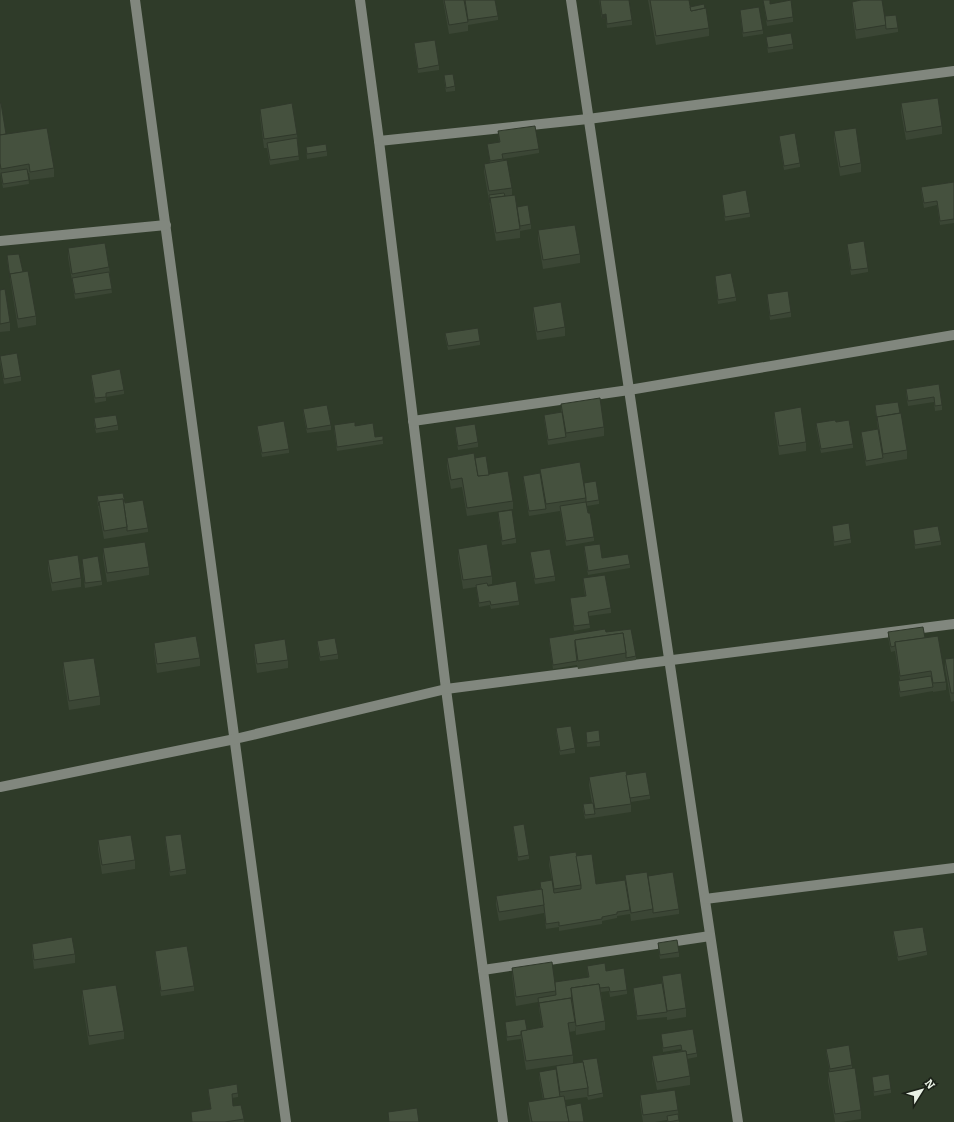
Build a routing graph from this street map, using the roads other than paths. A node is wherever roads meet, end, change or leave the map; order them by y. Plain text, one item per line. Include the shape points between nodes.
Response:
1 (135, 0) edge
2 (360, 0) edge
3 (571, 0) edge
4 (954, 71) edge
5 (588, 119) junction
6 (379, 141) junction
7 (166, 225) junction
8 (0, 241) edge
9 (954, 335) edge
10 (629, 390) junction
11 (413, 421) junction
12 (954, 624) edge
13 (669, 661) junction
14 (446, 689) junction
15 (235, 739) junction
16 (0, 787) edge
17 (954, 868) edge
18 (705, 899) junction
19 (710, 936) junction
20 (483, 970) junction
21 (286, 1122) edge
22 (503, 1122) edge
23 (738, 1122) edge

1 - 7 street
2 - 6 street
3 - 5 street
4 - 5 street
5 - 6 street
5 - 10 street
6 - 11 street
7 - 8 street
7 - 15 street
9 - 10 street
10 - 11 street
10 - 13 street
11 - 14 street
12 - 13 street
13 - 14 street
13 - 18 street
14 - 15 street
14 - 20 street
15 - 16 street
15 - 21 street
17 - 18 street
18 - 19 street
19 - 20 street
19 - 23 street
20 - 22 street

